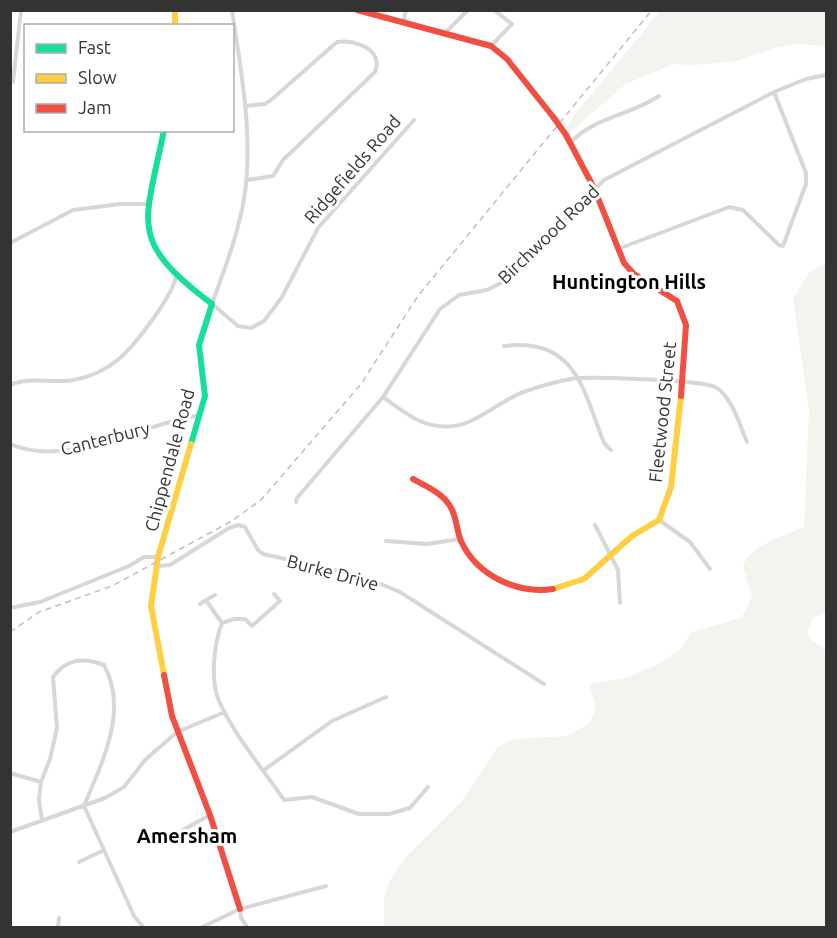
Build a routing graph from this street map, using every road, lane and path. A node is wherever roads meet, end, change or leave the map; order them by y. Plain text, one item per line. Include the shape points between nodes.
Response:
1 (21, 10) edge
2 (357, 10) edge
3 (406, 10) edge
4 (468, 10) edge
5 (494, 10) edge
6 (403, 23) junction
7 (234, 31) edge
8 (445, 33) junction
9 (491, 46) junction
10 (826, 75) edge
11 (13, 82) dead end
12 (774, 92) junction
13 (659, 96) dead end
14 (245, 106) junction
15 (414, 120) dead end
16 (164, 132) edge
17 (571, 142) junction
18 (247, 180) junction
19 (594, 188) junction
20 (150, 205) junction
21 (10, 243) edge
22 (618, 249) junction
23 (176, 275) junction
24 (212, 304) junction
25 (504, 346) dead end
26 (578, 378) junction
27 (683, 382) junction
28 (10, 385) edge
29 (383, 397) junction
30 (199, 415) junction
31 (747, 442) dead end
32 (10, 444) edge
33 (611, 450) dead end
34 (413, 479) dead end
35 (296, 502) dead end
36 (659, 520) junction
37 (595, 525) dead end
38 (459, 539) junction
39 (386, 540) dead end
40 (612, 556) junction
41 (158, 557) junction
42 (157, 566) junction
43 (710, 568) dead end
44 (274, 594) dead end
45 (215, 595) dead end
46 (206, 600) junction
47 (620, 603) dead end
48 (200, 604) dead end
49 (10, 608) edge
50 (222, 623) junction
51 (544, 684) dead end
52 (386, 697) dead end
53 (225, 712) junction
54 (177, 732) junction
55 (264, 770) junction
56 (10, 773) edge
57 (41, 782) junction
58 (428, 786) dead end
59 (84, 806) junction
60 (210, 815) junction
61 (42, 821) junction
62 (10, 832) edge
63 (168, 842) dead end
64 (104, 850) junction
65 (79, 862) dead end
66 (326, 886) dead end
67 (240, 909) junction
68 (59, 918) dead end
69 (58, 927) edge
70 (144, 927) edge
71 (200, 927) edge
72 (248, 927) edge

1 - 11 street
2 - 6 street, Fleetwood Street
3 - 6 street
4 - 8 street
5 - 9 street via 512,24
6 - 8 street, Fleetwood Street
7 - 14 street, Chippendale Road
8 - 9 street, Fleetwood Street
9 - 17 street, Fleetwood Street, bridge via 507,58
10 - 12 street, Birchwood Road
12 - 19 street, Birchwood Road
12 - 22 street via 806,173 806,184 783,246 743,210 729,207
13 - 17 street via 645,106 582,131
14 - 18 street, Chippendale Road
14 - 18 street via 271,100 337,42 366,46 373,55 375,72 283,160 273,176
15 - 24 street, Ridgefields Road via 318,228 282,297 264,321 251,327 238,326
16 - 20 street, Ridgefields Road
17 - 19 street, Fleetwood Street
18 - 24 street, Chippendale Road via 237,231
19 - 22 street, Fleetwood Street
19 - 29 street, Birchwood Road via 501,283 459,295 440,309
20 - 21 street via 73,210
20 - 23 street, Ridgefields Road via 148,232 152,244
22 - 27 street, Fleetwood Street via 624,264 634,274 677,301 686,325
23 - 24 street, Ridgefields Road
23 - 28 street via 173,288 113,364 77,380
24 - 30 street, Chippendale Road via 199,345 205,388
25 - 26 street via 526,343 549,351 569,363
26 - 27 street
26 - 29 street via 524,392 457,426 438,426 412,418
26 - 33 street via 604,443
27 - 31 street via 715,387 725,396
27 - 36 street, Fleetwood Street via 671,487
29 - 35 street, Birchwood Road
30 - 32 street, Canterbury via 74,449 34,450
30 - 41 street, Chippendale Road
34 - 38 street via 448,500
36 - 40 street via 631,537
36 - 43 street via 690,542
37 - 40 street
38 - 39 street via 427,544
38 - 40 street via 486,574 530,590 558,589 584,579
40 - 47 street via 618,570
41 - 42 street, Chippendale Road
41 - 49 street via 144,557 40,602
42 - 51 street, Burke Drive via 170,565 230,528 245,527 263,554 361,576 400,591
42 - 54 street, Chippendale Road via 151,593 152,620
44 - 50 street via 280,601 252,626 245,619
45 - 46 street
46 - 48 street
46 - 50 street
50 - 53 street via 216,636 218,699
52 - 55 street via 332,721
53 - 54 street
53 - 55 street
54 - 59 street via 145,760 124,787
54 - 60 street, Chippendale Road
55 - 58 street via 284,800 312,797 359,814 389,814 410,808
56 - 57 street
57 - 59 street via 57,728 53,677 61,666 76,660 104,664 115,695 112,725 106,752
57 - 61 street
59 - 61 street
59 - 64 street
60 - 63 street
60 - 67 street, Chippendale Road
61 - 62 street
64 - 65 street
64 - 70 street via 134,916
66 - 67 street
67 - 71 street
67 - 72 street
68 - 69 street

